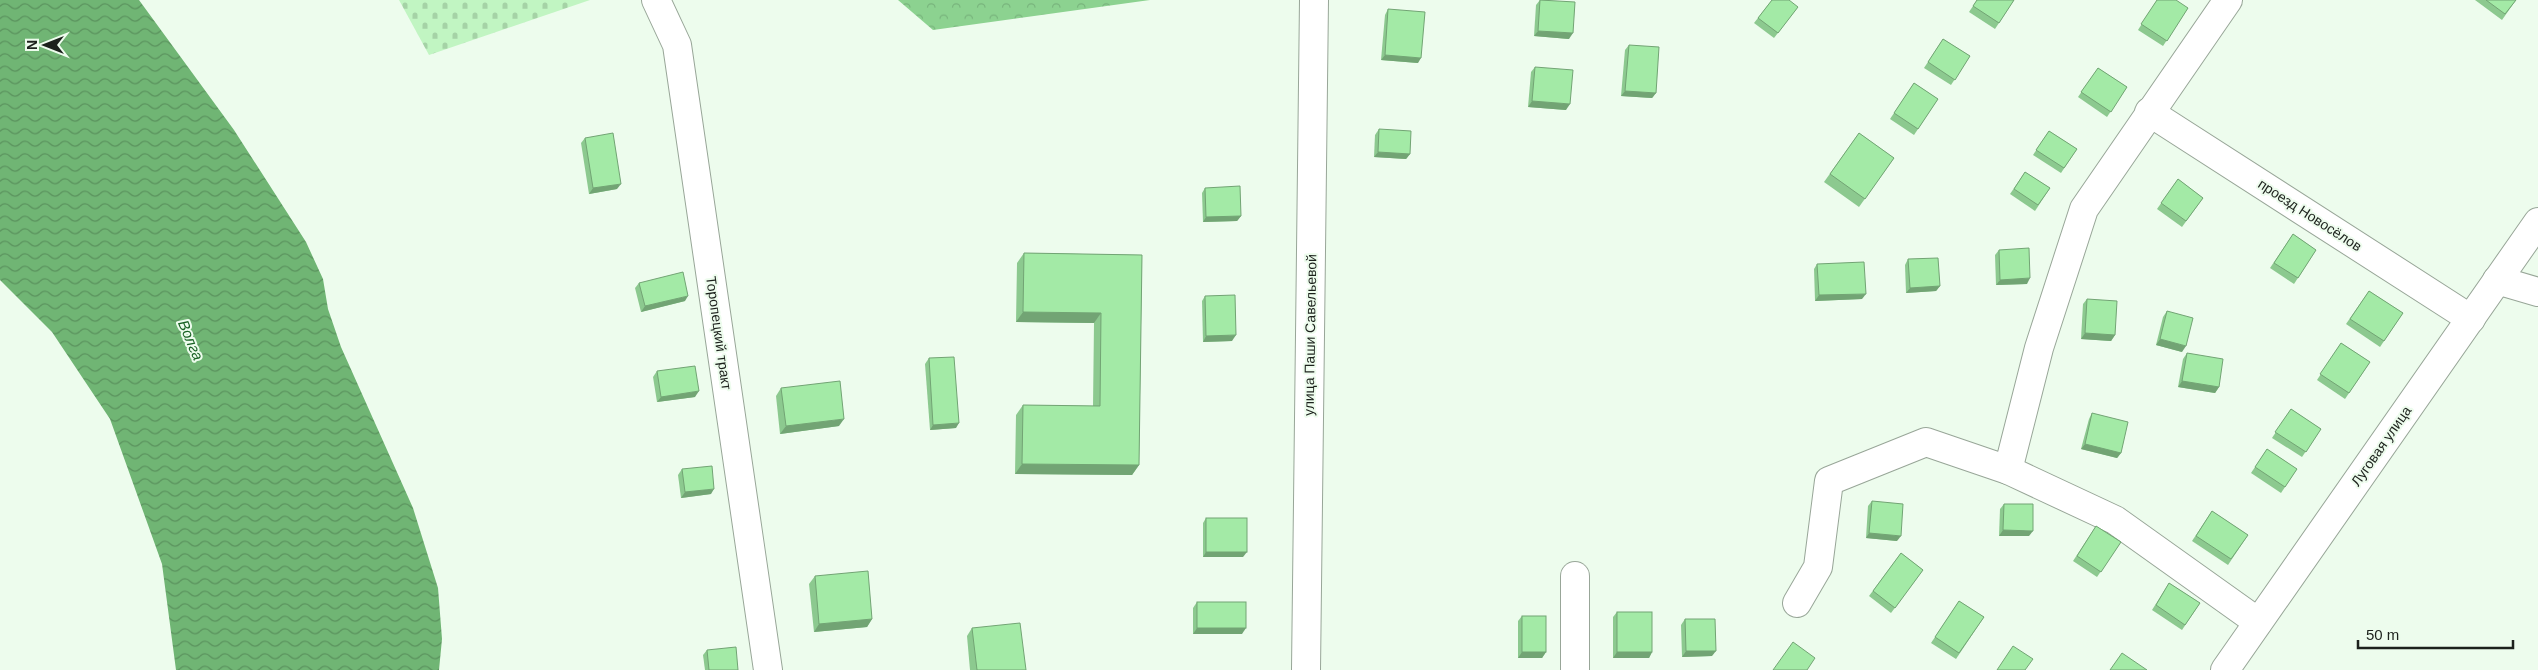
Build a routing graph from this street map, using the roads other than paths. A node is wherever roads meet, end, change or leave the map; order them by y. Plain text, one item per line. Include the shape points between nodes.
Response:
1 (656, 0) edge
2 (1314, 0) edge
3 (2228, 0) edge
4 (2149, 112) junction
5 (2538, 222) edge
6 (2497, 280) junction
7 (2538, 292) edge
8 (2470, 319) junction
9 (2008, 470) junction
10 (1575, 576) dead end
11 (1797, 604) dead end
12 (2258, 622) junction
13 (768, 670) edge
14 (1306, 670) edge
15 (1575, 670) edge
16 (2224, 670) edge

1 - 13 street, Торопецкий тракт via 677,45
2 - 14 street, улица Паши Савельевой
3 - 4 street
4 - 8 street, проезд Новосёлов
4 - 9 street via 2084,209 2040,348
5 - 6 street, Луговая улица
6 - 7 street
6 - 8 street, Луговая улица
8 - 12 street, Луговая улица
9 - 11 street via 1926,442 1829,481 1818,567
9 - 12 street via 2115,520
10 - 15 street
12 - 16 street, Луговая улица

